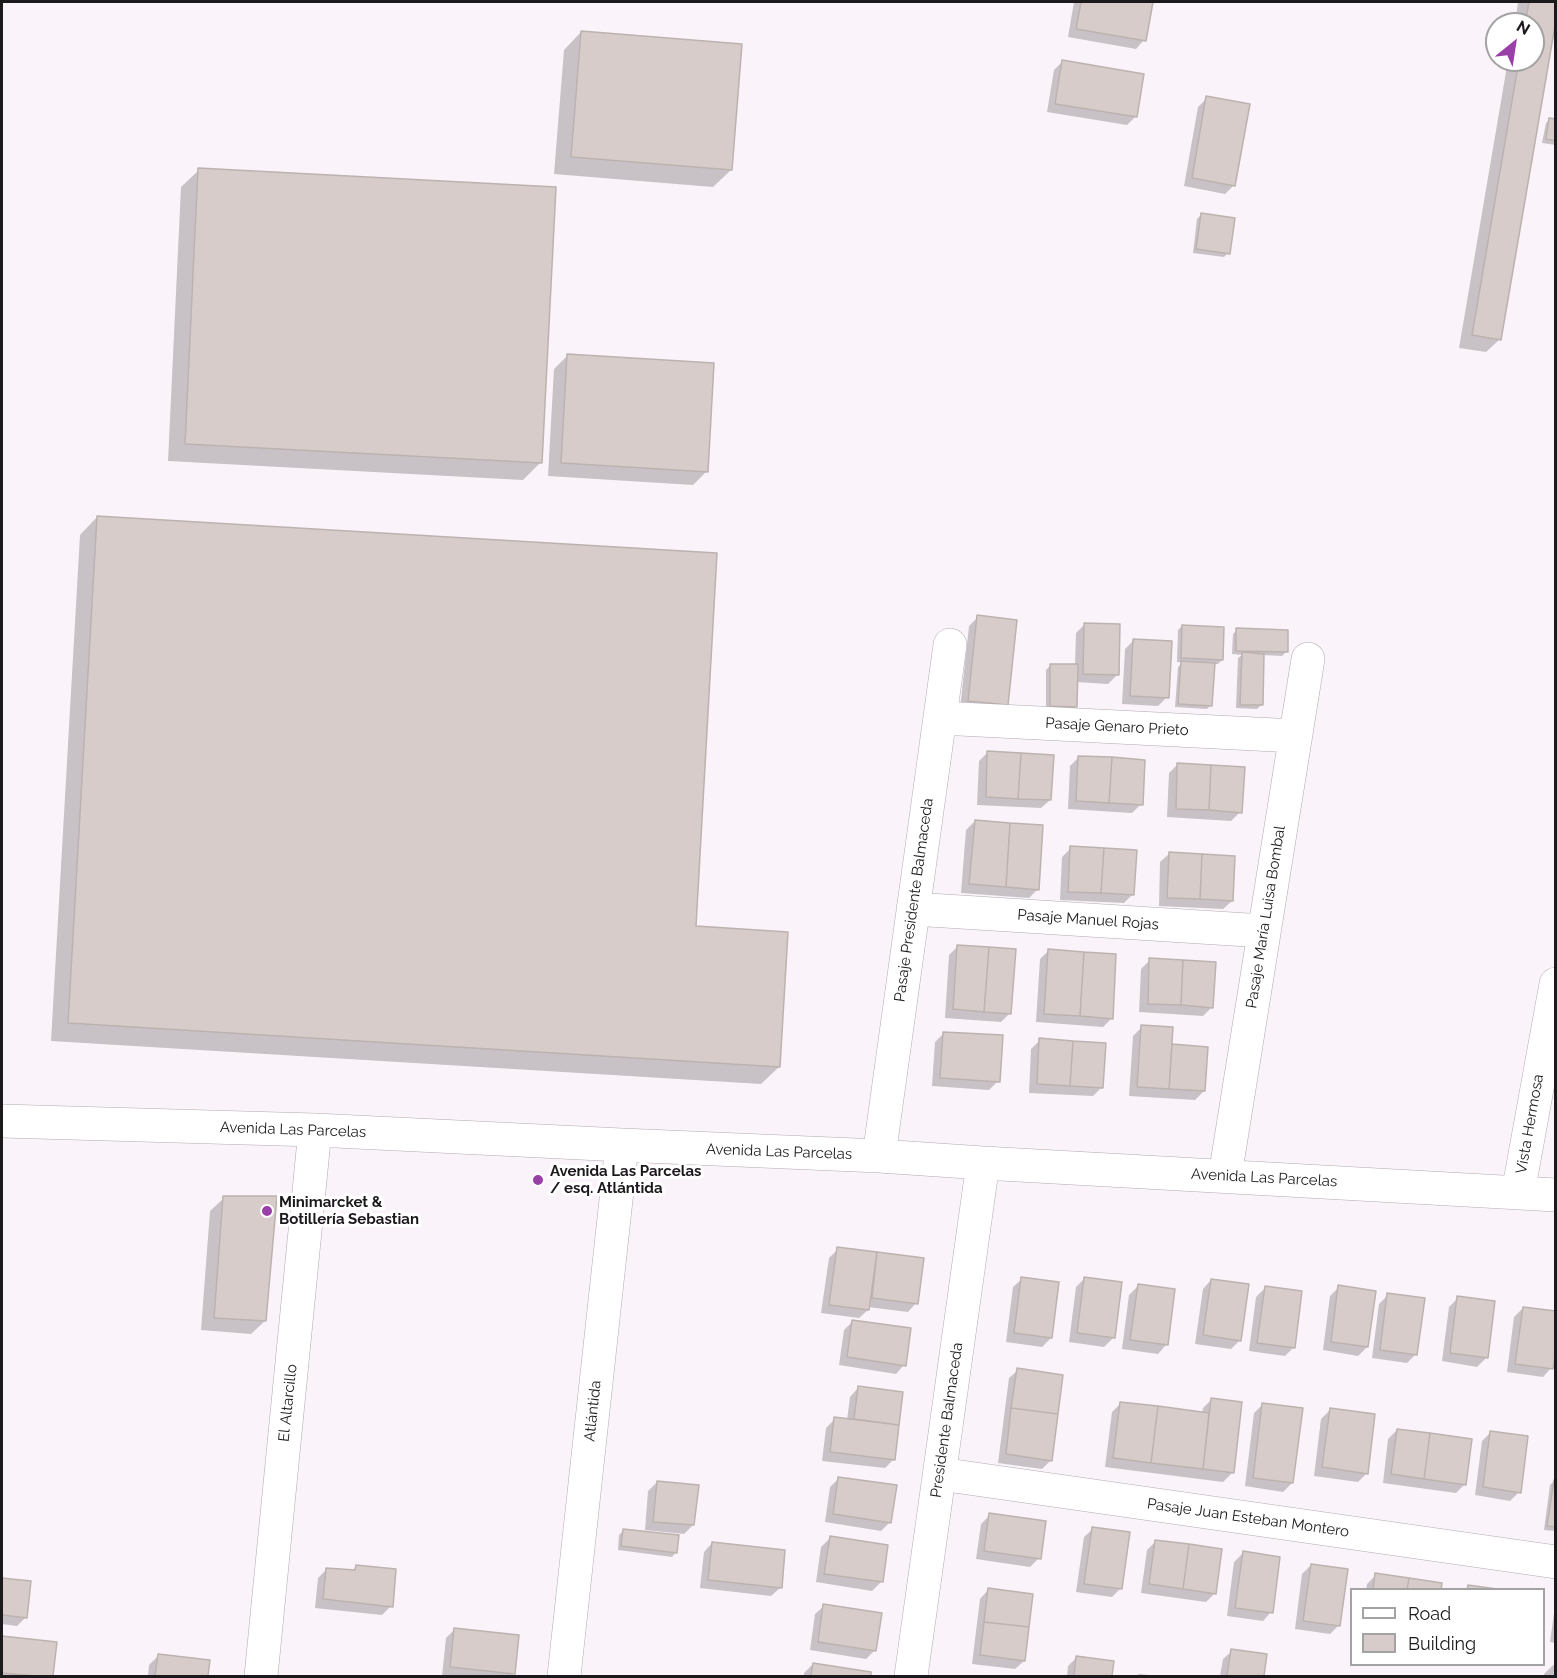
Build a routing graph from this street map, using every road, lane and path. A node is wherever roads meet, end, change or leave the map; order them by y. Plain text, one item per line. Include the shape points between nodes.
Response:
1 (950, 645) dead end
2 (1308, 659) dead end
3 (940, 718) junction
4 (1295, 736) junction
5 (913, 909) junction
6 (1264, 931) junction
7 (1556, 984) edge
8 (2, 1121) edge
9 (315, 1130) junction
10 (622, 1145) junction
11 (879, 1156) junction
12 (983, 1163) junction
13 (1225, 1176) junction
14 (1518, 1193) junction
15 (1556, 1195) edge
16 (940, 1474) junction
17 (1556, 1562) edge
18 (261, 1677) edge
19 (564, 1677) edge
20 (911, 1677) edge

1 - 3 street, Pasaje Presidente Balmaceda
2 - 4 street, Pasaje María Luisa Bombal
3 - 4 street, Pasaje Genaro Prieto
3 - 5 street, Pasaje Presidente Balmaceda
4 - 6 street, Pasaje María Luisa Bombal
5 - 6 street, Pasaje Manuel Rojas
5 - 11 street, Pasaje Presidente Balmaceda
6 - 13 street, Pasaje María Luisa Bombal
7 - 14 street, Vista Hermosa
8 - 9 street, Avenida Las Parcelas
9 - 10 street, Avenida Las Parcelas
9 - 18 street, El Altarcillo
10 - 11 street, Avenida Las Parcelas
10 - 19 street, Atlántida
11 - 12 street, Avenida Las Parcelas
12 - 13 street, Avenida Las Parcelas
12 - 16 street, Presidente Balmaceda
13 - 14 street, Avenida Las Parcelas
14 - 15 street, Avenida Las Parcelas
16 - 17 street, Pasaje Juan Esteban Montero
16 - 20 street, Presidente Balmaceda

